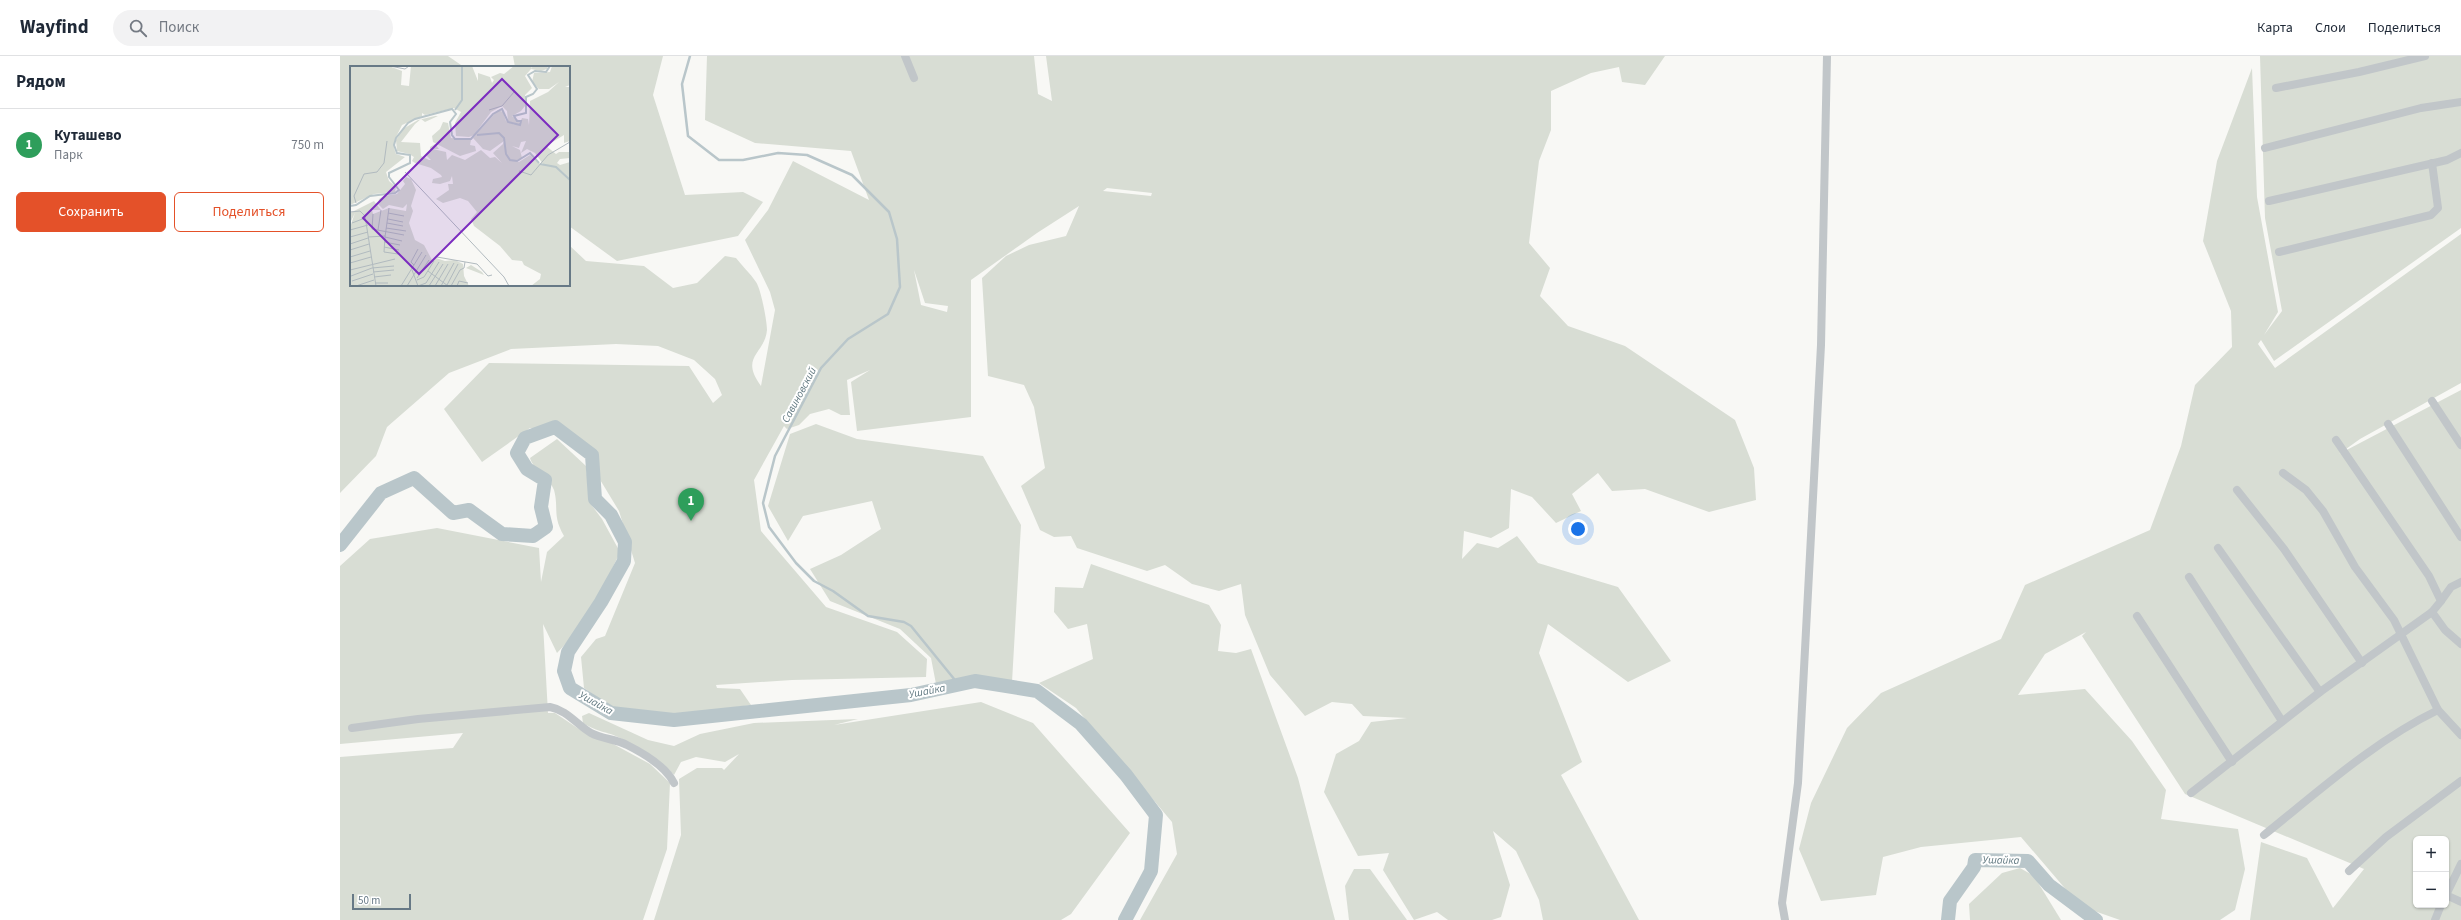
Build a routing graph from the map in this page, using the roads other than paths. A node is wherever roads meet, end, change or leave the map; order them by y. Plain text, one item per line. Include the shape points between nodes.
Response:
1 (906, 56) edge
2 (1827, 56) edge
3 (2424, 56) edge
4 (914, 78) dead end
5 (2276, 88) dead end
6 (2461, 102) edge
7 (2265, 148) dead end
8 (2461, 153) edge
9 (2432, 163) junction
10 (2269, 202) dead end
11 (2279, 252) dead end
12 (2432, 401) dead end
13 (2388, 424) dead end
14 (2336, 440) dead end
15 (2461, 445) edge
16 (2283, 473) dead end
17 (2238, 490) dead end
18 (2461, 537) edge
19 (2218, 548) dead end
20 (2189, 577) dead end
21 (2461, 582) edge
22 (2441, 601) junction
23 (2432, 612) junction
24 (2137, 616) dead end
25 (2400, 634) junction
26 (2461, 644) edge
27 (2362, 663) junction
28 (2320, 692) junction
29 (2438, 710) junction
30 (2282, 721) junction
31 (352, 728) dead end
32 (2461, 735) edge
33 (2232, 762) junction
34 (2461, 781) edge
35 (674, 783) dead end
36 (2191, 793) dead end
37 (2264, 835) dead end
38 (2461, 864) edge
39 (2349, 871) dead end
40 (2449, 889) edge
41 (2449, 896) edge
42 (2461, 902) edge
43 (2440, 908) edge
44 (1785, 920) edge
45 (2435, 920) edge

1 - 4 street
2 - 44 street via 1821,345 1798,783 1782,903
3 - 5 street
6 - 7 street via 2421,108
8 - 9 street
9 - 10 street
9 - 11 street via 2438,208 2431,215
12 - 15 street
13 - 18 street
14 - 22 street via 2429,576
16 - 25 street via 2306,490 2323,511 2355,567 2394,620
17 - 27 street via 2284,549
19 - 28 street
20 - 30 street
21 - 22 street via 2451,587
22 - 23 street
23 - 25 street
23 - 26 street via 2445,630
24 - 33 street
25 - 27 street
25 - 29 street
27 - 28 street
28 - 30 street
29 - 32 street
29 - 37 street via 2416,721 2338,774
30 - 33 street
31 - 35 street via 550,707 558,709 592,734 627,745 669,773
33 - 36 street
34 - 39 street via 2386,837
38 - 40 street
41 - 42 street
43 - 45 street

